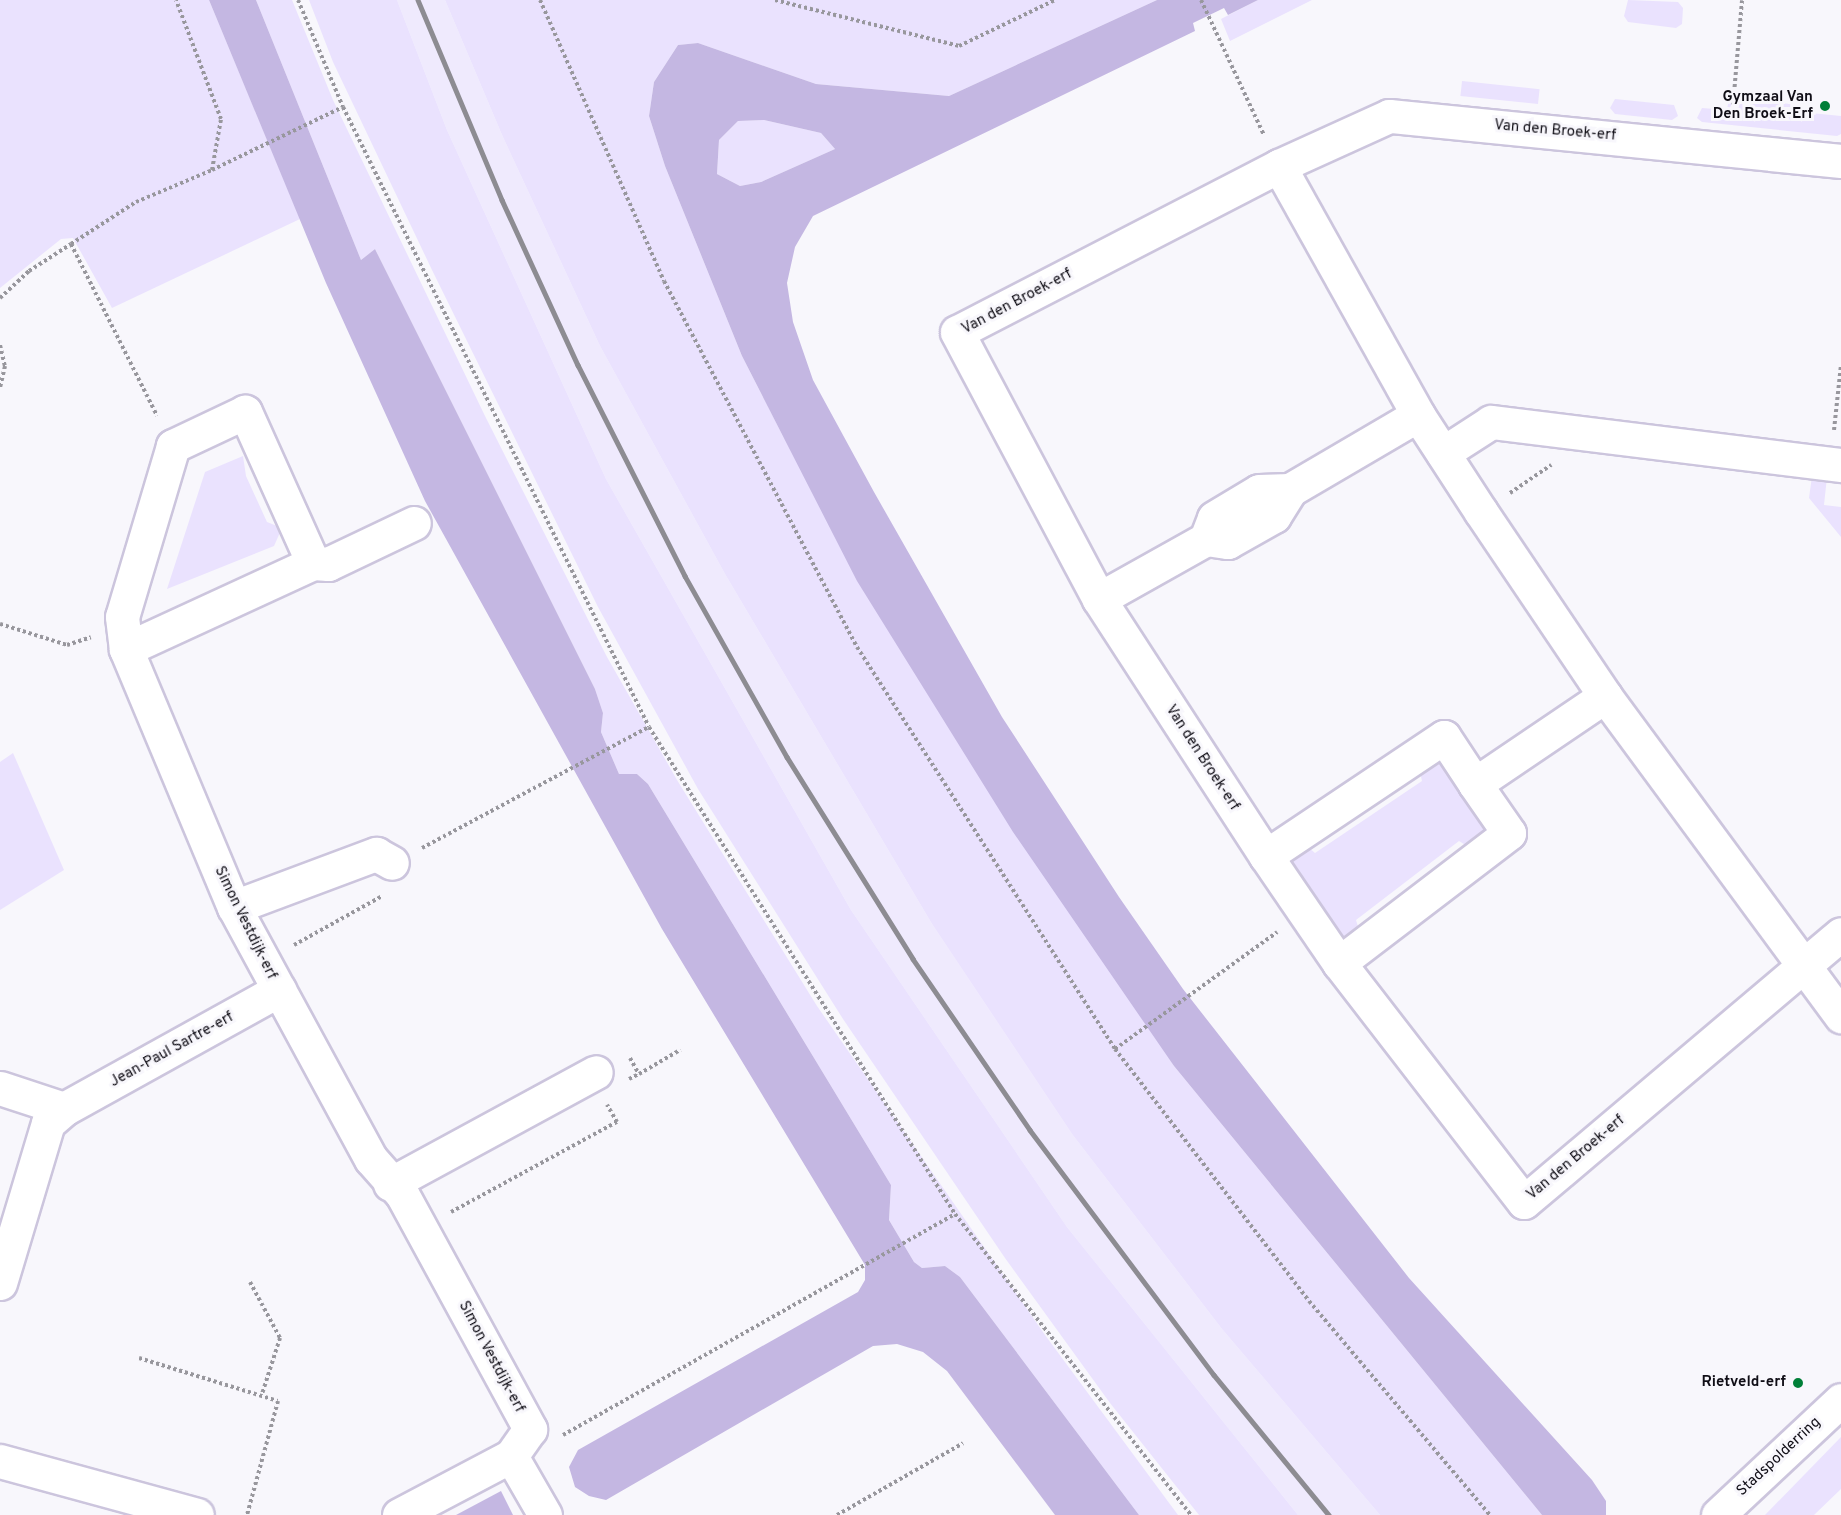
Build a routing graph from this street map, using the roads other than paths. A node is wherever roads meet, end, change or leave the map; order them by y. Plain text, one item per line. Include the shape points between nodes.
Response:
1 (1841, 161) edge
2 (1279, 166) junction
3 (1418, 415) junction
4 (1443, 453) junction
5 (1836, 464) edge
6 (414, 523) dead end
7 (313, 563) junction
8 (1099, 599) junction
9 (126, 649) junction
10 (1605, 696) junction
11 (1475, 784) junction
12 (1266, 856) junction
13 (392, 863) road end
14 (234, 907) junction
15 (1841, 934) edge
16 (1340, 963) junction
17 (1803, 966) junction
18 (272, 976) junction
19 (1841, 1016) edge
20 (606, 1083) road end
21 (0, 1088) edge
22 (64, 1109) junction
23 (390, 1184) junction
24 (0, 1283) edge
25 (1841, 1400) edge
26 (511, 1456) junction
27 (0, 1461) edge
28 (196, 1515) edge
29 (399, 1515) edge
30 (545, 1515) edge
31 (1718, 1515) edge

1 - 2 street, Van den Broek-erf via 1389,116
2 - 3 street
2 - 8 street, Van den Broek-erf via 957,332
3 - 4 street
3 - 8 street via 1290,490 1274,516 1228,542 1206,539
4 - 5 street via 1491,422
4 - 10 street
6 - 7 street via 328,564
7 - 9 street
7 - 9 street, Simon Vestdijk-erf via 245,412 173,446 122,617
8 - 12 street, Van den Broek-erf
9 - 14 street, Simon Vestdijk-erf
10 - 11 street
10 - 17 street
11 - 12 street via 1444,737
11 - 16 street via 1509,833
12 - 16 street, Van den Broek-erf
13 - 14 street via 376,854
14 - 18 street, Simon Vestdijk-erf
15 - 17 street, Van den Broek-erf
16 - 17 street, Van den Broek-erf via 1524,1202
17 - 19 street
18 - 22 street, Jean-Paul Sartre-erf
18 - 23 street, Simon Vestdijk-erf via 371,1159
20 - 23 street
21 - 22 street
22 - 24 street, Jean-Paul Sartre-erf via 48,1123
23 - 26 street, Simon Vestdijk-erf via 402,1194 530,1429
25 - 31 street, Stadspolderring
26 - 29 street
26 - 30 street
27 - 28 street

